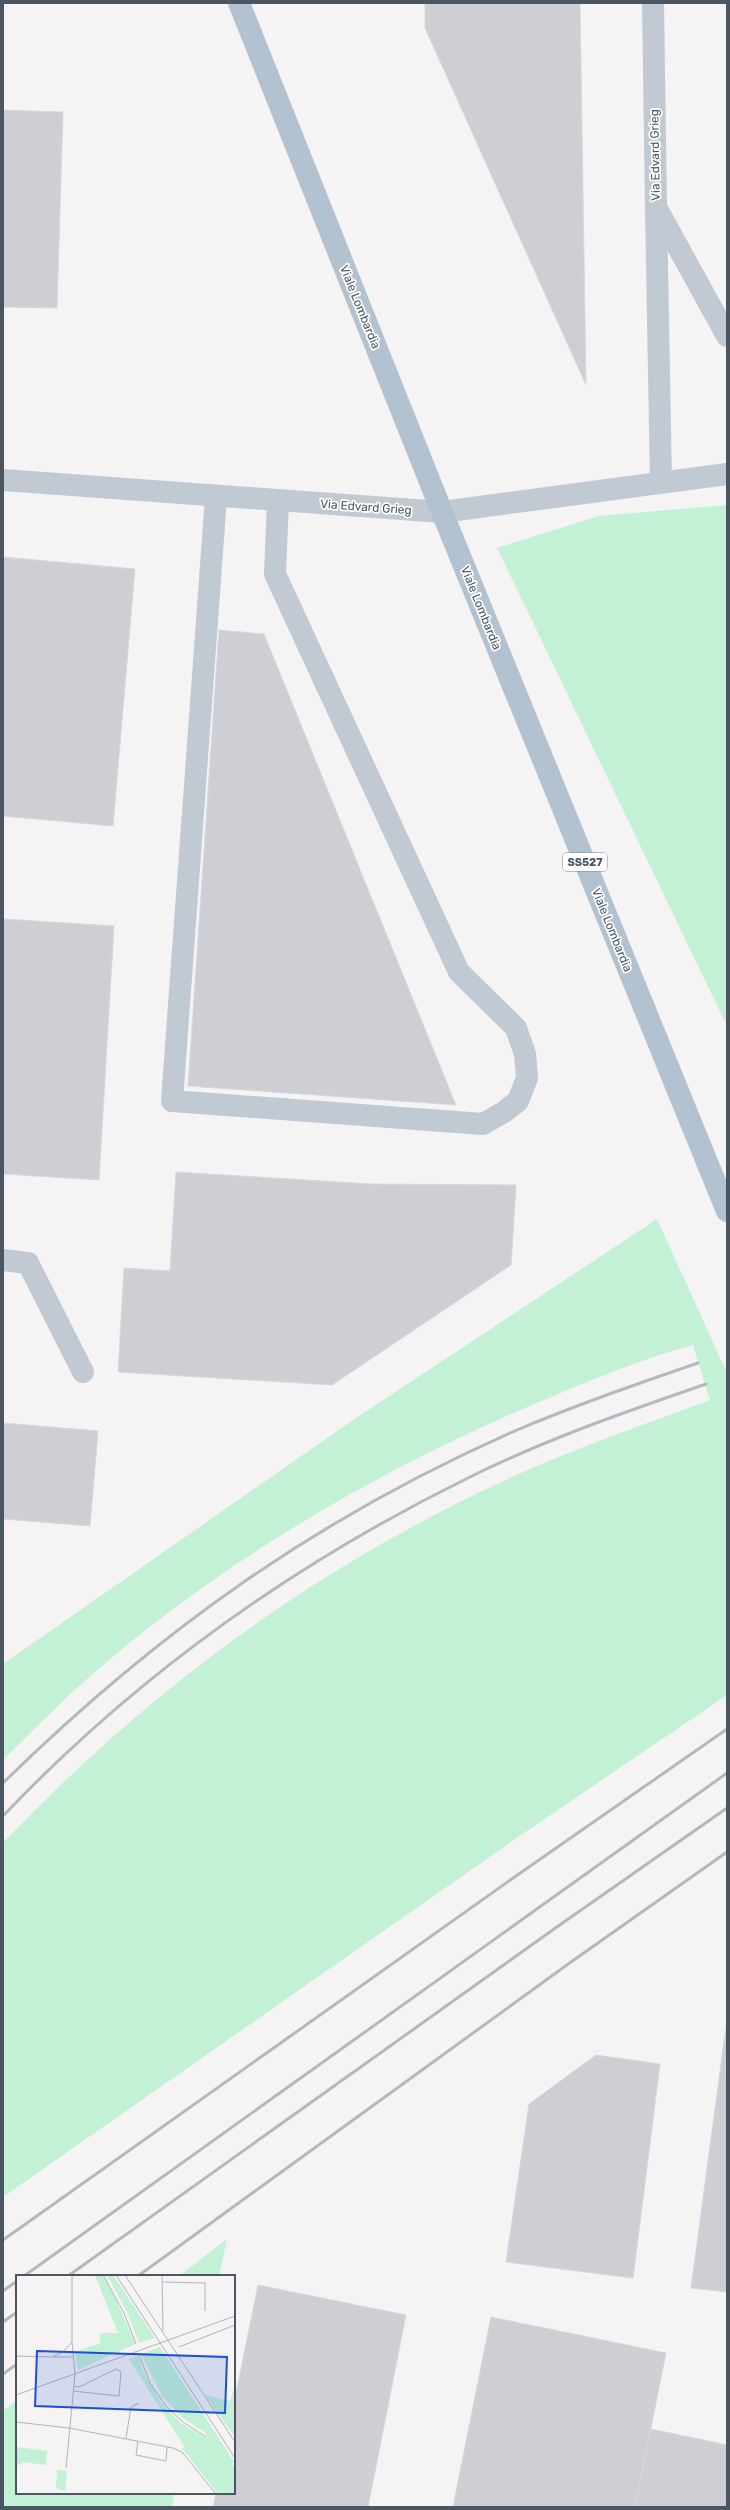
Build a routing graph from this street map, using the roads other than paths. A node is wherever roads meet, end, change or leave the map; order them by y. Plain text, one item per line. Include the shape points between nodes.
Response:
1 (239, 3) edge
2 (653, 3) edge
3 (656, 207) junction
4 (727, 336) edge
5 (727, 474) edge
6 (3, 480) edge
7 (661, 482) junction
8 (216, 497) junction
9 (278, 501) junction
10 (442, 512) junction
11 (727, 1211) edge
12 (3, 1260) edge
13 (83, 1372) dead end

1 - 10 main road, Viale Lombardia
2 - 3 street, Via Edvard Grieg
3 - 4 street, Via Edvard Grieg
3 - 7 street
5 - 7 street, Via Edvard Grieg
6 - 8 street, Via Edvard Grieg
7 - 10 street, Via Edvard Grieg
8 - 9 street, Via Edvard Grieg
8 - 9 street via 172,1100 484,1124 518,1101 527,1078 525,1054 516,1028 459,972 275,574
9 - 10 street, Via Edvard Grieg
10 - 11 main road, Viale Lombardia / SS527
12 - 13 street via 28,1263

